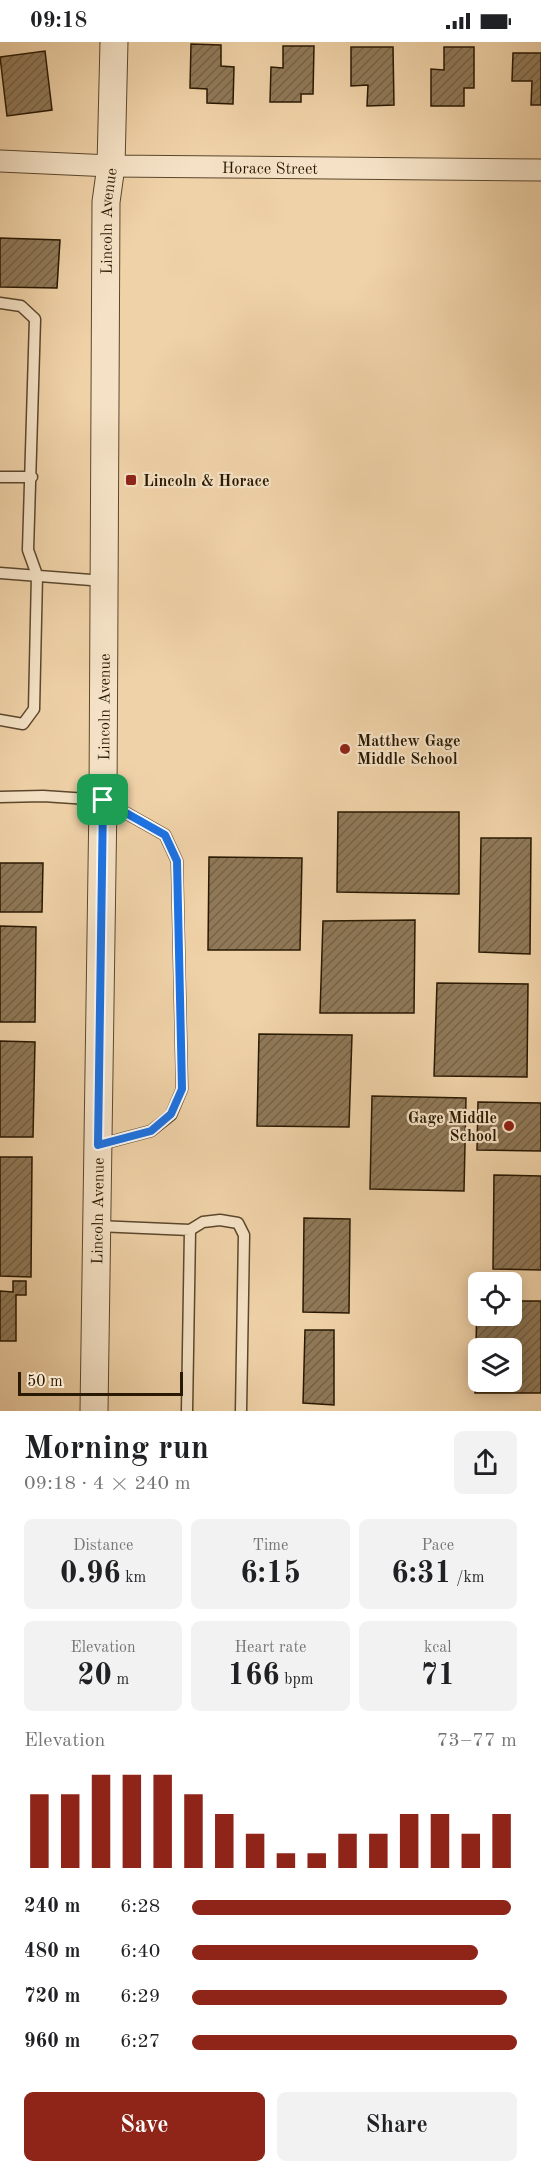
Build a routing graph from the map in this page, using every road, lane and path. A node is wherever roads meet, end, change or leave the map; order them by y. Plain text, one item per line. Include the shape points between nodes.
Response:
1 (114, 42) edge
2 (0, 161) edge
3 (111, 166) junction
4 (541, 170) edge
5 (0, 303) edge
6 (0, 477) edge
7 (32, 477) junction
8 (0, 573) edge
9 (37, 576) junction
10 (104, 581) junction
11 (0, 720) edge
12 (0, 797) edge
13 (103, 800) junction
14 (98, 1145) junction
15 (96, 1226) junction
16 (190, 1230) junction
17 (94, 1411) edge
18 (187, 1411) edge
19 (241, 1411) edge

1 - 3 street, Lincoln Avenue
2 - 3 street, Horace Street
3 - 4 street, Horace Street
3 - 10 street, Lincoln Avenue via 106,202
5 - 7 lane via 21,306 35,320
6 - 7 lane
7 - 9 lane via 28,550
8 - 9 lane
9 - 10 lane
9 - 11 lane via 34,709 24,724
10 - 13 street, Lincoln Avenue
12 - 13 lane
13 - 14 street, Lincoln Avenue
13 - 14 lane via 165,835 177,861 182,1089 171,1114 151,1131
14 - 15 street, Lincoln Avenue
15 - 16 lane
15 - 17 street, Lincoln Avenue
16 - 18 lane
16 - 19 lane via 203,1222 220,1220 238,1223 244,1235

